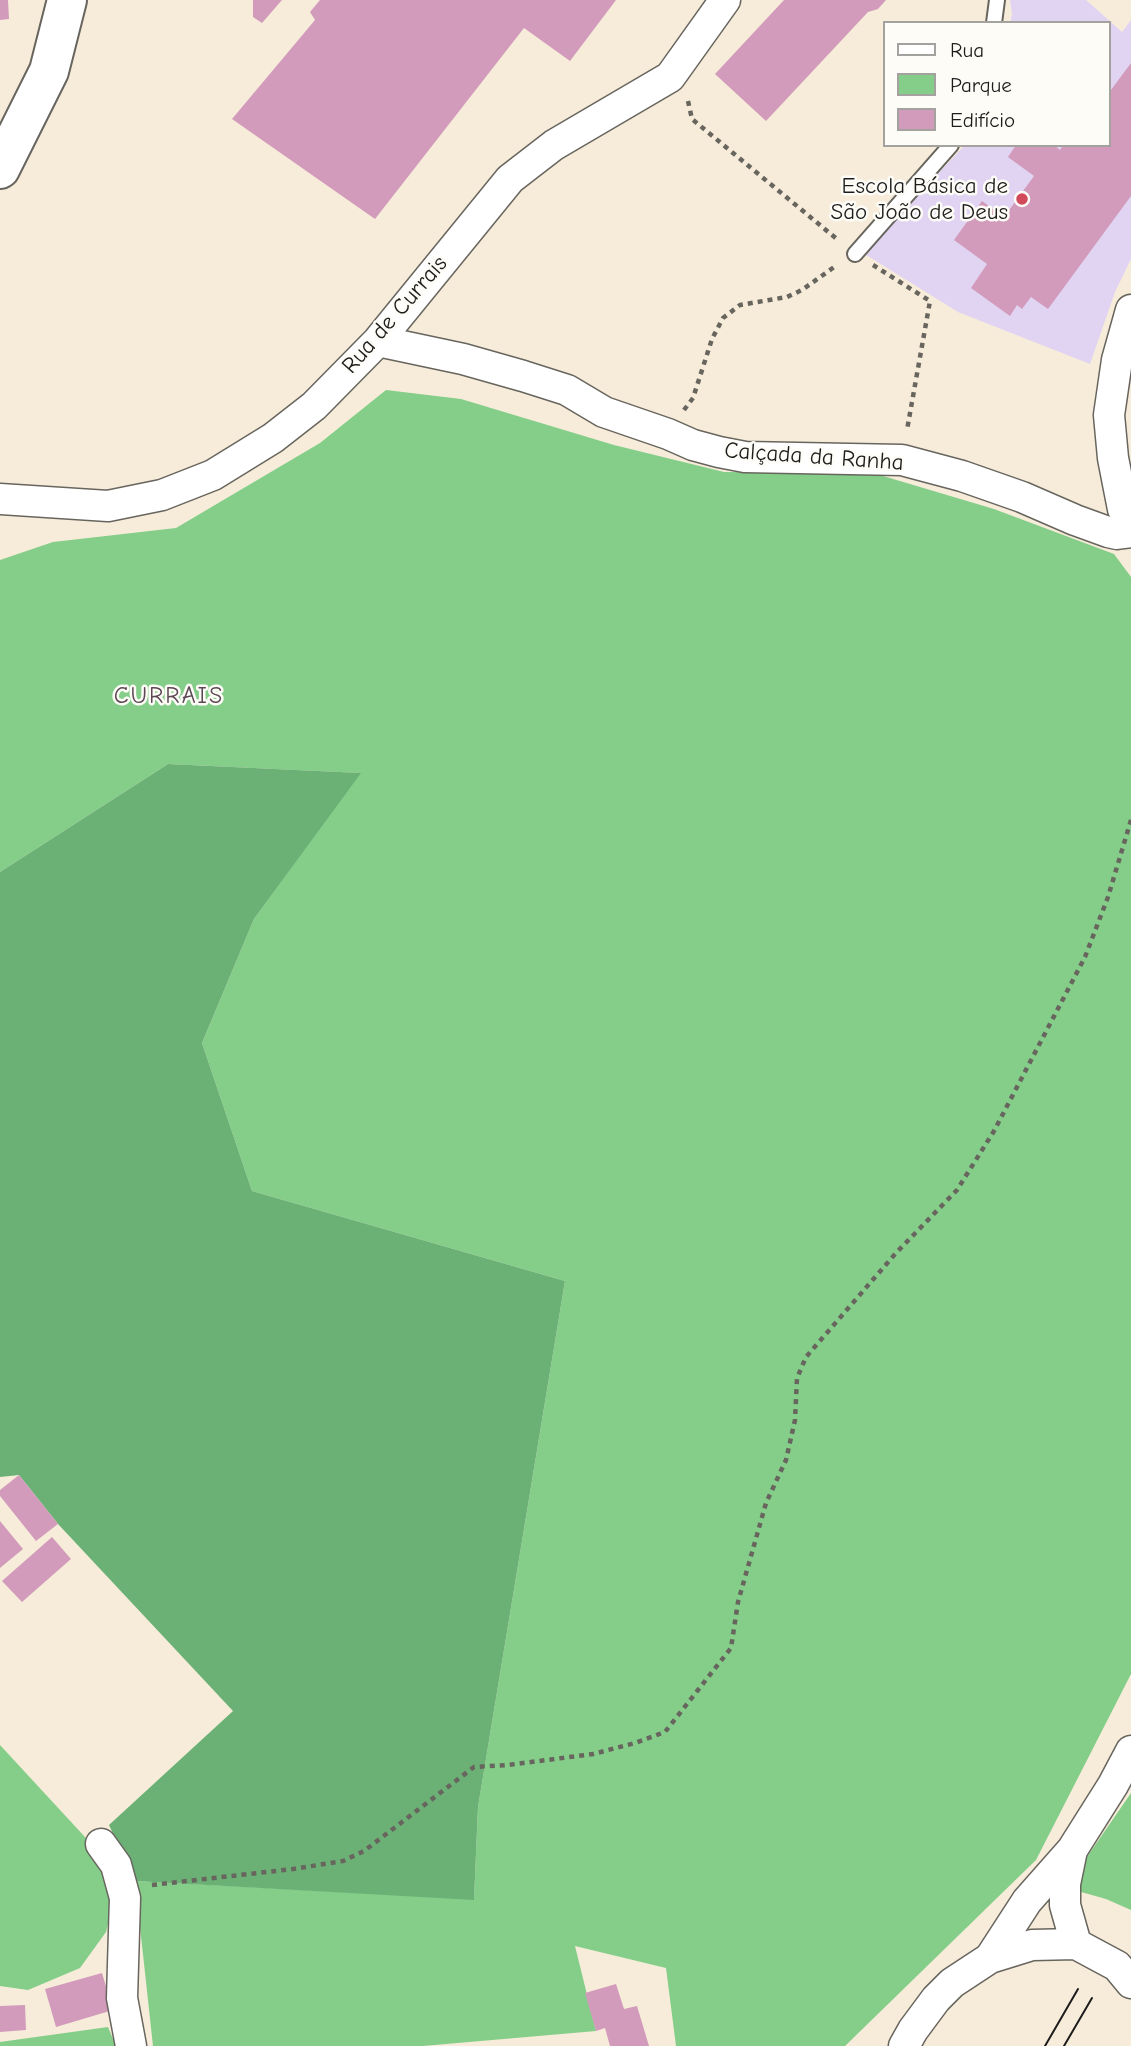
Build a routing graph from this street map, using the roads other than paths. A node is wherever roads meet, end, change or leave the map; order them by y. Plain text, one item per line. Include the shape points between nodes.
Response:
1 (67, 0) edge
2 (725, 0) edge
3 (997, 0) edge
4 (994, 21) edge
5 (949, 147) edge
6 (0, 169) edge
7 (855, 254) road end
8 (1131, 310) edge
9 (378, 341) junction
10 (0, 499) edge
11 (1131, 526) edge
12 (1131, 532) edge
13 (1131, 1751) edge
14 (101, 1844) dead end
15 (1072, 1850) junction
16 (1076, 1944) junction
17 (990, 1958) junction
18 (1126, 1971) edge
19 (131, 2046) edge
20 (904, 2046) edge

1 - 6 street via 49,71
2 - 9 street, Rua de Currais via 670,77 554,145 510,179
3 - 4 lane
5 - 7 lane
8 - 11 street via 1117,360 1110,415 1113,458
9 - 10 street, Rua de Currais via 314,406 213,475 162,495 108,506
9 - 12 street, Calçada da Ranha via 463,359 567,390 604,412 693,445 745,457 902,460 1022,496 1108,532
13 - 15 street
14 - 19 street via 116,1865 125,1898 122,1998
15 - 16 street via 1065,1905
15 - 17 street via 1027,1901
16 - 17 street via 1032,1945
16 - 18 street
17 - 20 street via 936,1999

